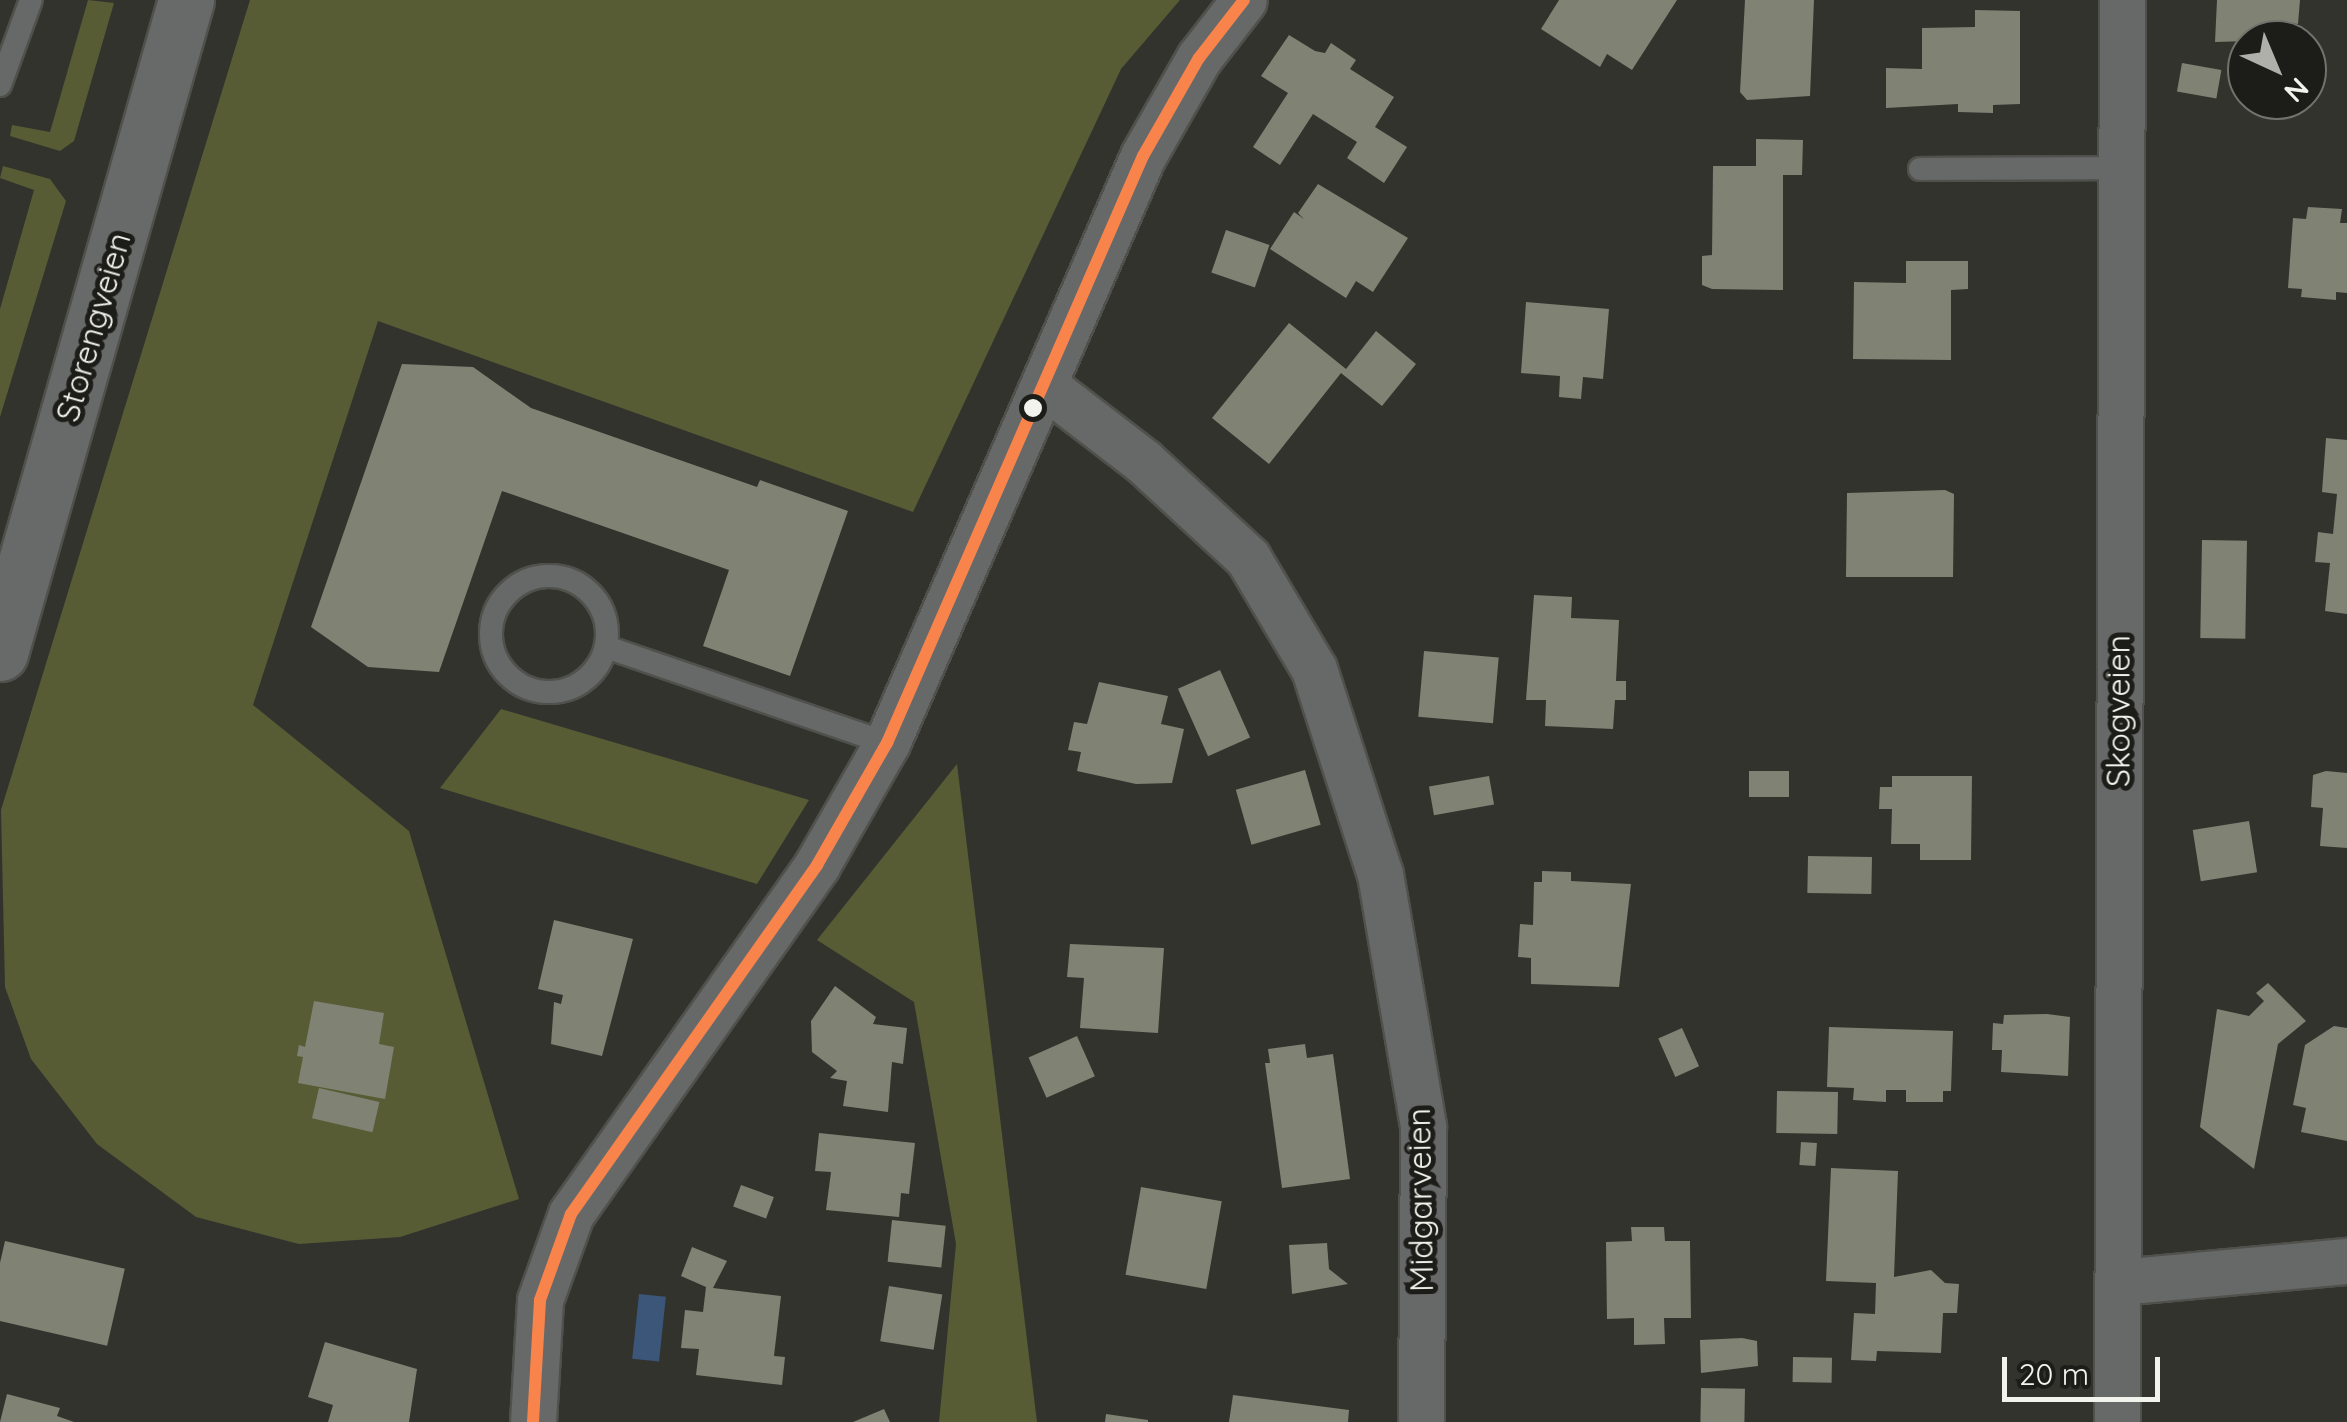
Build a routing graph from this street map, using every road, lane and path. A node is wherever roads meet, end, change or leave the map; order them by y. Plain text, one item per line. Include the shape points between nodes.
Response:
1 (31, 0) edge
2 (186, 0) edge
3 (1244, 0) edge
4 (2122, 0) edge
5 (0, 85) edge
6 (2120, 168) junction
7 (1920, 169) dead end
8 (1044, 386) junction
9 (606, 647) junction
10 (0, 653) edge
11 (886, 743) junction
12 (2347, 1261) edge
13 (2119, 1282) junction
14 (534, 1422) edge
15 (1421, 1422) edge
16 (2118, 1422) edge

1 - 5 lane
2 - 10 main road, Storengveien
3 - 8 street via 1199,58 1143,156
4 - 6 street, Skogveien
6 - 7 lane
6 - 13 street, Skogveien
8 - 11 street
8 - 15 street, Midgarveien via 1143,461 1248,558 1314,669 1380,874 1424,1126
9 - 9 lane via 607,626 595,599 572,580 552,575 514,587 492,620 496,660 508,676 539,692 574,688 600,664
9 - 11 lane
11 - 14 street via 817,864 571,1214 540,1300
12 - 13 street
13 - 16 street, Skogveien

